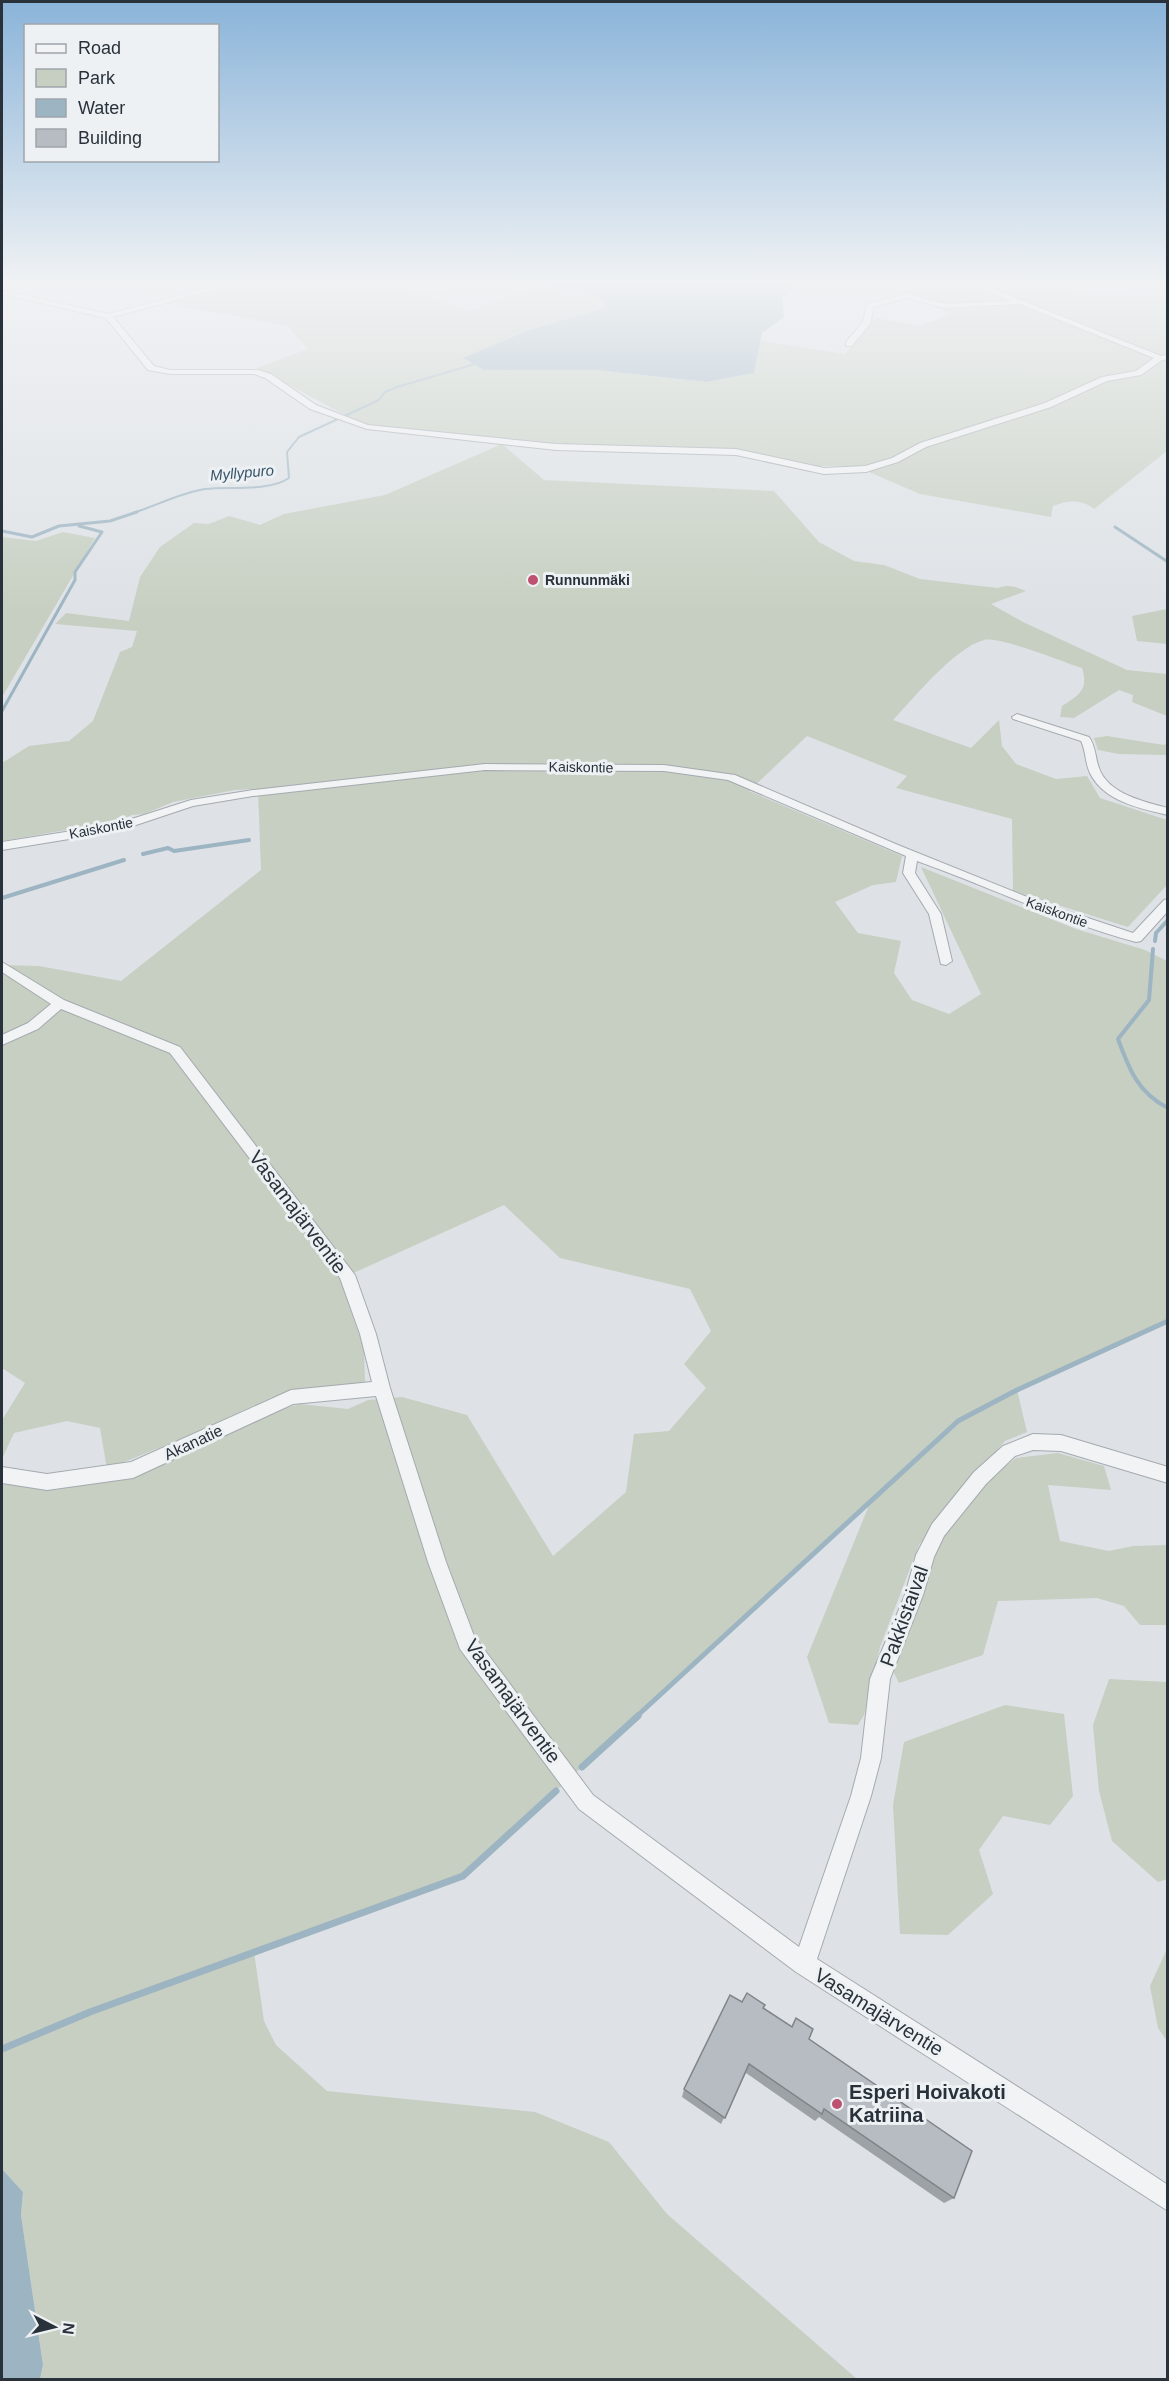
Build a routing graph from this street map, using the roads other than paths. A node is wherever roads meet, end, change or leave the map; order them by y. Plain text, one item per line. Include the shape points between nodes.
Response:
1 (290, 392) edge
2 (1077, 392) edge
3 (1017, 717) dead end
4 (1167, 812) edge
5 (2, 846) edge
6 (912, 855) junction
7 (1167, 903) edge
8 (946, 961) dead end
9 (2, 966) edge
10 (59, 1003) junction
11 (2, 1040) edge
12 (382, 1388) junction
13 (2, 1475) edge
14 (1167, 1475) edge
15 (804, 1964) junction
16 (1167, 2199) edge

1 - 2 street via 330,415 392,431 556,447 736,452 816,470 855,470 895,460 923,445
3 - 4 street via 1085,739 1095,773 1103,783 1129,800
5 - 6 street, Kaiskontie via 118,826 191,803 253,793 485,767 545,766 664,768 718,774
6 - 7 street, Kaiskontie via 1033,904 1136,938
6 - 8 street via 909,873 935,914
9 - 10 street, Vasamajärventie
10 - 11 street via 36,1025
10 - 12 street, Vasamajärventie via 175,1050 347,1275
12 - 13 street, Akanatie via 291,1397 133,1470 47,1482
12 - 15 street, Vasamajärventie via 437,1562 467,1642 586,1802
14 - 15 street, Pakkistaival via 1061,1443 1033,1442 1009,1451 980,1478 938,1530 880,1679 872,1758
15 - 16 street, Vasamajärventie

